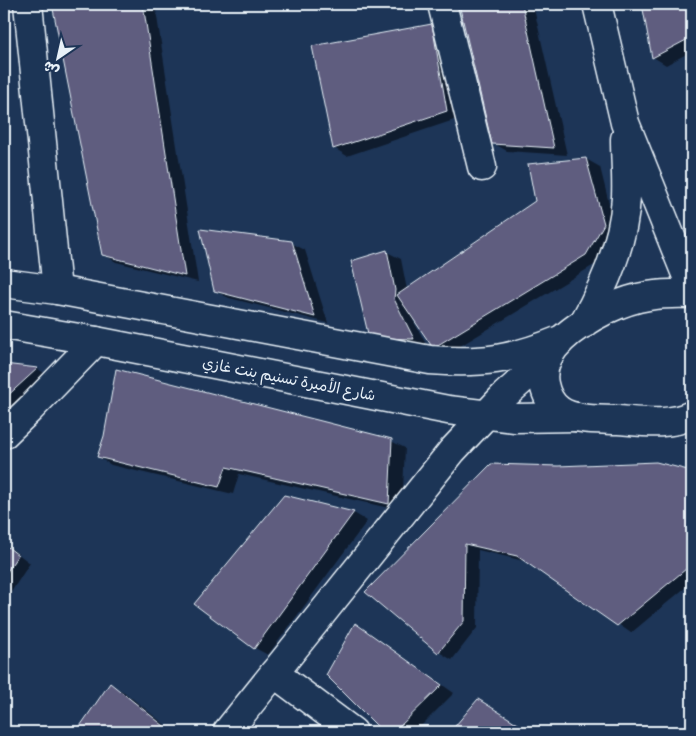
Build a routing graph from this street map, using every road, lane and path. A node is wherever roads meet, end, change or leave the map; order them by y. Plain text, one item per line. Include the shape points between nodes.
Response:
1 (28, 4) edge
2 (442, 4) edge
3 (597, 4) edge
4 (625, 123) junction
5 (482, 167) dead end
6 (4, 283) edge
7 (692, 289) edge
8 (57, 290) junction
9 (692, 294) edge
10 (583, 324) junction
11 (4, 325) edge
12 (96, 341) junction
13 (554, 349) junction
14 (484, 416) junction
15 (577, 417) junction
16 (690, 423) edge
17 (4, 434) edge
18 (274, 673) junction
19 (227, 732) edge
20 (353, 732) edge

1 - 8 main road
2 - 5 main road
3 - 4 main road
4 - 7 main road
4 - 10 main road via 626,198 621,232 612,264
6 - 8 main road
8 - 13 main road via 430,360 496,360
9 - 10 main road via 661,294 634,299
10 - 13 main road
11 - 12 main road, شارع الأميرة تسنيم بنت غازي
12 - 14 main road, شارع الأميرة تسنيم بنت غازي
12 - 17 main road
13 - 14 main road
13 - 15 main road via 542,376 546,395 559,410
14 - 15 main road, شارع الأميرة تسنيم بنت غازي
14 - 18 main road via 446,458
15 - 16 main road, شارع الأميرة تسنيم بنت غازي
18 - 19 main road
18 - 20 main road

